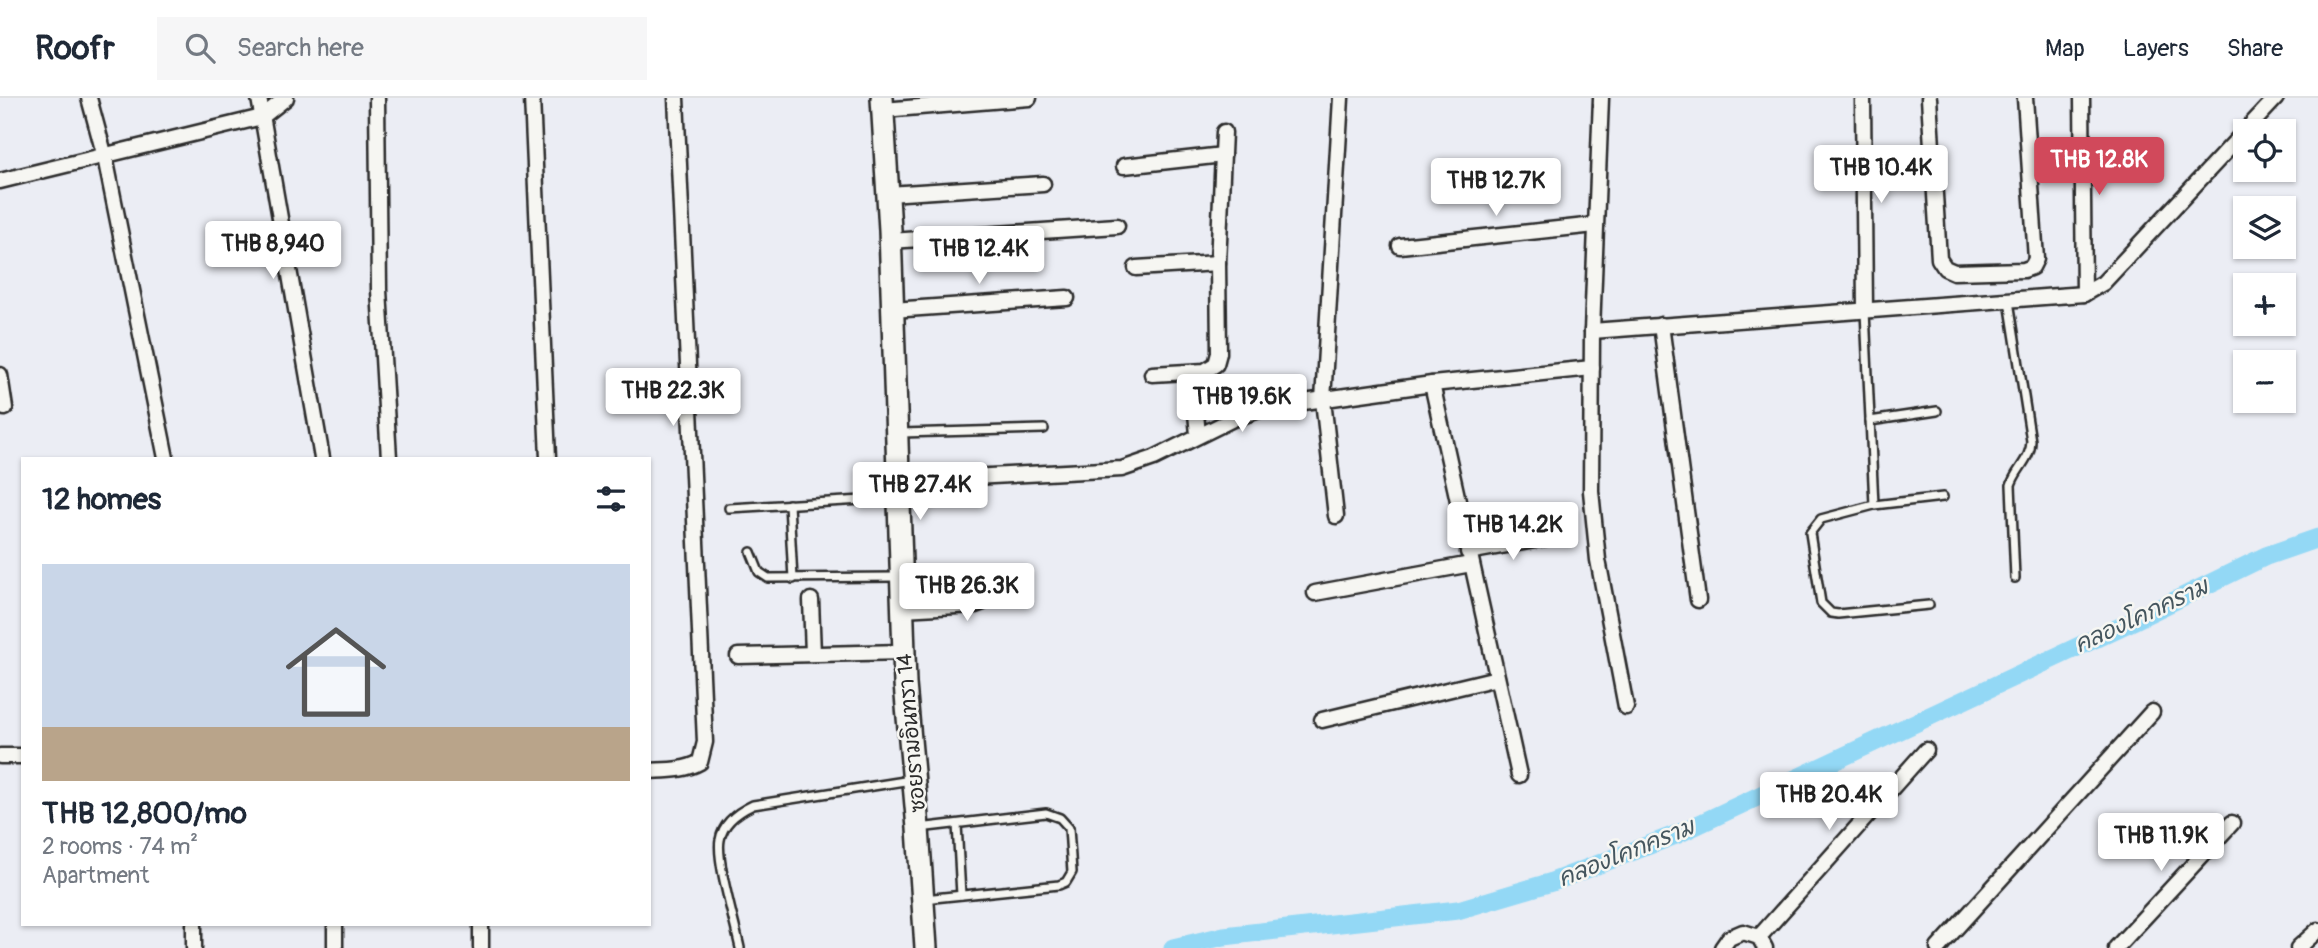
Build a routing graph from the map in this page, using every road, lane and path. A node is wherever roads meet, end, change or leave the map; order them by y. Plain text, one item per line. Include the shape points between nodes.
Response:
1 (89, 98) edge
2 (259, 98) edge
3 (286, 98) edge
4 (377, 98) edge
5 (532, 98) edge
6 (676, 98) edge
7 (1029, 98) edge
8 (1341, 98) edge
9 (1601, 98) edge
10 (1863, 98) edge
11 (1928, 98) edge
12 (2025, 98) edge
13 (2082, 98) edge
14 (2268, 102) edge
15 (882, 104) edge
16 (262, 117) junction
17 (1224, 132) dead end
18 (1223, 155) junction
19 (105, 157) junction
20 (1124, 166) dead end
21 (0, 181) edge
22 (1043, 184) dead end
23 (888, 194) junction
24 (1595, 225) junction
25 (1117, 226) dead end
26 (890, 241) junction
27 (1400, 246) dead end
28 (1218, 263) junction
29 (1136, 268) dead end
30 (2084, 294) junction
31 (1068, 298) dead end
32 (2009, 301) junction
33 (892, 310) junction
34 (1864, 311) junction
35 (1661, 325) junction
36 (1592, 331) junction
37 (1592, 368) junction
38 (1192, 373) junction
39 (1152, 374) dead end
40 (0, 375) edge
41 (1432, 384) junction
42 (1323, 400) junction
43 (5, 408) dead end
44 (1937, 411) dead end
45 (1870, 421) junction
46 (1044, 429) dead end
47 (896, 433) junction
48 (1198, 434) junction
49 (166, 457) edge
50 (322, 457) edge
51 (389, 457) edge
52 (548, 457) edge
53 (898, 489) junction
54 (1943, 497) dead end
55 (789, 504) junction
56 (1874, 505) junction
57 (729, 508) dead end
58 (1336, 516) dead end
59 (1551, 537) dead end
60 (751, 552) dead end
61 (1470, 558) junction
62 (901, 577) junction
63 (2015, 578) dead end
64 (793, 579) junction
65 (986, 581) dead end
66 (1315, 593) dead end
67 (811, 600) dead end
68 (1698, 600) dead end
69 (1928, 605) dead end
70 (902, 609) junction
71 (904, 652) junction
72 (813, 654) junction
73 (738, 656) dead end
74 (1497, 678) junction
75 (1626, 707) dead end
76 (2152, 712) dead end
77 (1322, 720) dead end
78 (1926, 750) dead end
79 (21, 756) edge
80 (0, 757) edge
81 (651, 771) edge
82 (1519, 775) dead end
83 (914, 779) junction
84 (2232, 823) dead end
85 (957, 824) junction
86 (918, 828) junction
87 (961, 894) junction
88 (923, 900) junction
89 (194, 926) edge
90 (335, 926) edge
91 (481, 926) edge
92 (2318, 930) edge
93 (1762, 943) edge
94 (194, 948) edge
95 (335, 948) edge
96 (481, 948) edge
97 (740, 948) edge
98 (926, 948) edge
99 (1723, 948) edge
100 (1937, 948) edge
101 (2116, 948) edge
102 (2298, 948) edge

1 - 19 street
2 - 16 street
3 - 16 street
4 - 51 street via 379,290
5 - 52 street
6 - 81 street via 705,742 700,762 684,769
7 - 15 street
8 - 42 street
9 - 24 street
10 - 34 street
11 - 12 street via 1939,259 1954,272 2024,270 2034,263
13 - 30 street
14 - 30 street via 2104,283
15 - 23 street, ซอยรามอินทรา 14
16 - 19 street
16 - 50 street
17 - 18 street
18 - 20 street
18 - 28 street
19 - 21 street
19 - 49 street
22 - 23 street
23 - 26 street, ซอยรามอินทรา 14
24 - 27 street
24 - 36 street
25 - 26 street
26 - 33 street, ซอยรามอินทรา 14
28 - 29 street
28 - 38 street via 1219,353 1216,364
30 - 32 street
31 - 33 street
32 - 34 street
32 - 63 lane via 2031,441 2031,450 2011,485
33 - 47 street, ซอยรามอินทรา 14
34 - 35 street
34 - 45 lane
35 - 36 street
35 - 68 street
36 - 37 street
37 - 41 street
37 - 75 street via 1591,491 1598,560
38 - 39 street
38 - 48 street
40 - 43 street
41 - 42 street
41 - 61 street
42 - 48 street via 1268,407
42 - 58 street
44 - 45 lane
45 - 56 lane
46 - 47 lane
47 - 53 street, ซอยรามอินทรา 14
48 - 53 street via 1122,470
53 - 55 lane
53 - 62 street, ซอยรามอินทรา 14
54 - 56 lane
55 - 57 lane
55 - 64 lane
56 - 69 lane via 1821,519 1810,533 1821,603 1838,614
59 - 61 street
60 - 64 lane via 763,575
61 - 66 street
61 - 74 street
62 - 64 lane
62 - 70 street, ซอยรามอินทรา 14
65 - 70 street via 983,601 975,605
67 - 72 street
70 - 71 street, ซอยรามอินทรา 14
71 - 72 street
71 - 83 street, ซอยรามอินทรา 14
72 - 73 street
74 - 77 street
74 - 82 street
76 - 100 street
78 - 93 street
79 - 80 street
83 - 86 street, ซอยรามอินทรา 14
83 - 97 lane via 753,805 738,812 725,827 720,858
84 - 101 street
85 - 86 lane
85 - 87 lane
85 - 87 lane via 1046,813 1060,818 1069,828 1072,872 1066,882 1053,887
86 - 88 street, ซอยรามอินทรา 14
87 - 88 lane
88 - 98 street, ซอยรามอินทรา 14
89 - 94 street
90 - 95 street
91 - 96 street
92 - 102 street
93 - 99 street via 1749,932 1738,933

